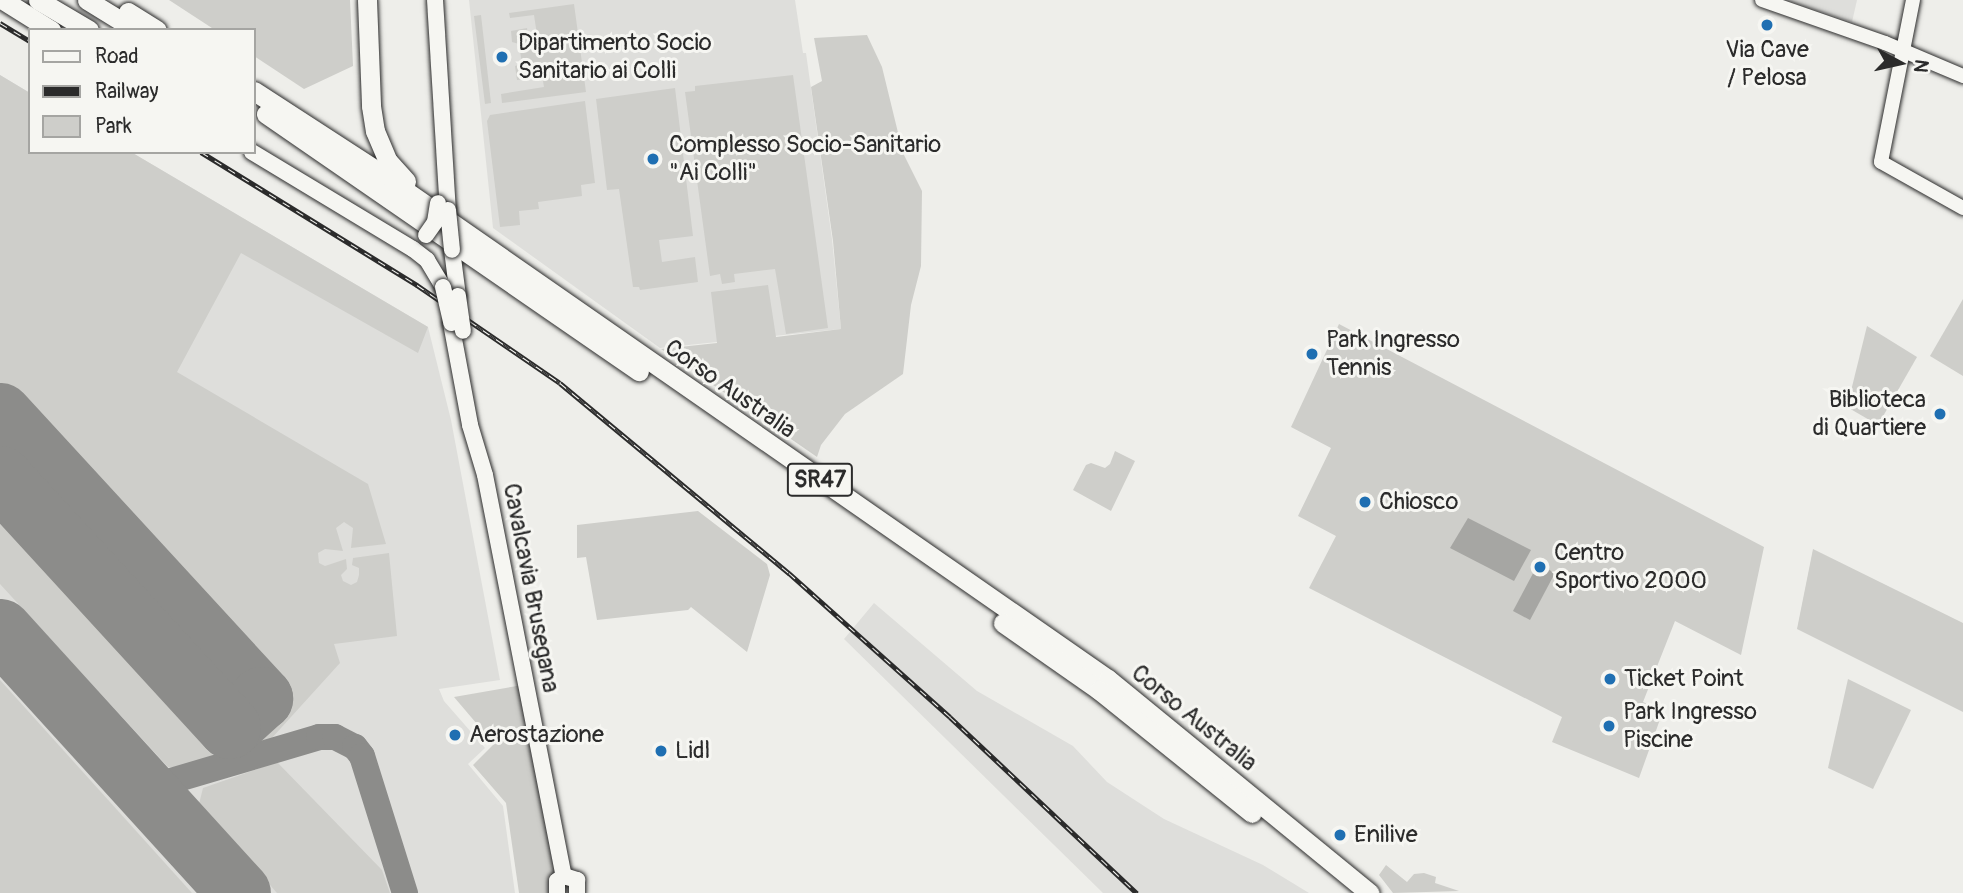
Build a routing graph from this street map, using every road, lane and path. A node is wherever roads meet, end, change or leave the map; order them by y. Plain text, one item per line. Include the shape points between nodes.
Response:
1 (3, 0) edge
2 (22, 0) edge
3 (38, 0) edge
4 (87, 0) edge
5 (108, 0) edge
6 (367, 0) edge
7 (435, 0) edge
8 (1762, 0) edge
9 (1913, 0) edge
10 (50, 28) edge
11 (51, 28) edge
12 (86, 28) edge
13 (133, 28) edge
14 (154, 28) edge
15 (1903, 50) junction
16 (1963, 76) edge
17 (256, 92) edge
18 (256, 107) edge
19 (256, 121) edge
20 (255, 154) edge
21 (361, 179) junction
22 (443, 206) junction
23 (1963, 208) edge
24 (402, 242) junction
25 (493, 253) junction
26 (457, 327) junction
27 (564, 876) junction
28 (558, 893) edge
29 (577, 893) edge
30 (1351, 893) edge
31 (1369, 893) edge

1 - 10 highway
2 - 11 main road
3 - 12 highway
4 - 13 highway
5 - 14 highway
6 - 25 highway via 371,106 383,151 405,180
7 - 22 main road, Cavalcavia Brusegana via 443,127 435,155
8 - 15 street
9 - 15 street
15 - 16 street
15 - 23 street via 1881,162
17 - 25 highway, Corso Australia / SR47
18 - 21 highway, Corso Australia / SR47
19 - 21 highway
20 - 24 main road, Cavalcavia Brusegana
21 - 30 highway, Corso Australia / SR47 via 1098,690
22 - 24 main road, Cavalcavia Brusegana, bridge via 426,235
22 - 26 main road, Cavalcavia Brusegana, bridge via 458,296
24 - 26 main road, Cavalcavia Brusegana, bridge via 427,260 443,287
25 - 31 highway, Corso Australia / SR47 via 1108,679
26 - 27 main road, Cavalcavia Brusegana
27 - 28 main road via 557,881
27 - 29 main road via 577,880

